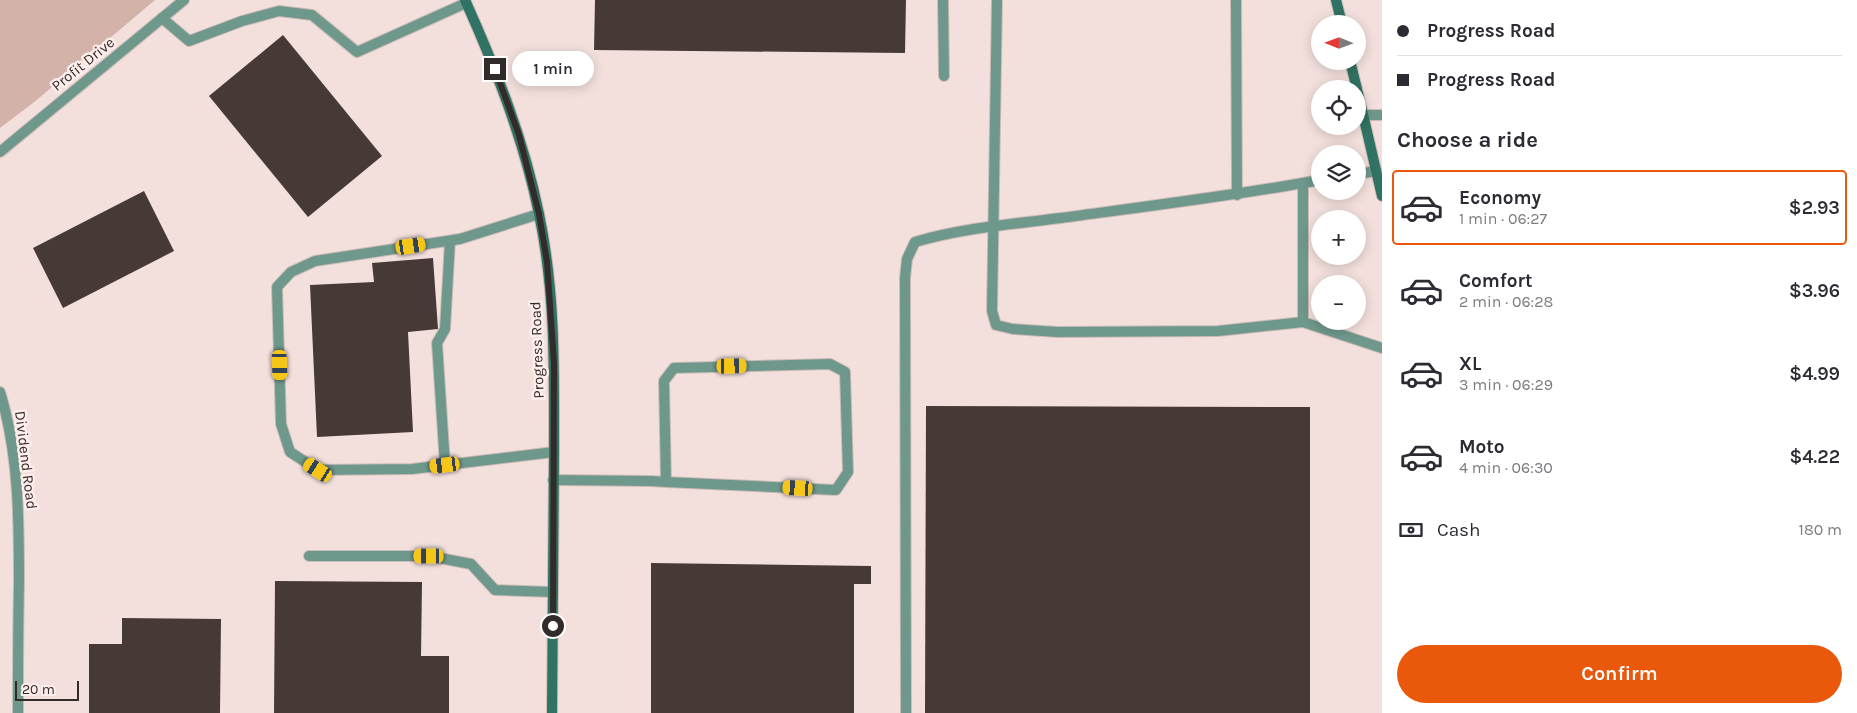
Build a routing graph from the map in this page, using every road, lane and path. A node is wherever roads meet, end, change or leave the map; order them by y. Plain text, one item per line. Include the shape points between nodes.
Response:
1 (184, 0) edge
2 (943, 0) edge
3 (997, 0) edge
4 (1236, 0) edge
5 (1336, 0) edge
6 (466, 1) edge
7 (1340, 15) edge
8 (162, 18) junction
9 (944, 76) dead end
10 (1382, 115) edge
11 (1366, 116) edge
12 (1366, 129) edge
13 (0, 152) edge
14 (1376, 171) junction
15 (1366, 173) edge
16 (1311, 182) edge
17 (1303, 183) junction
18 (1237, 194) junction
19 (1382, 196) edge
20 (539, 214) junction
21 (993, 227) junction
22 (450, 240) junction
23 (1304, 322) junction
24 (1382, 348) edge
25 (0, 392) edge
26 (554, 452) junction
27 (445, 465) junction
28 (553, 480) junction
29 (666, 482) junction
30 (309, 556) dead end
31 (553, 592) junction
32 (18, 713) edge
33 (552, 713) edge
34 (906, 713) edge

1 - 8 street, Profit Drive
2 - 9 street
3 - 21 street
4 - 18 street
5 - 7 main road
6 - 8 street via 357,52 312,15 279,11 189,41
6 - 20 main road, Progress Road via 519,135
8 - 13 street, Profit Drive
10 - 11 street
12 - 14 main road
14 - 15 street
14 - 19 main road
16 - 17 street
17 - 18 street
17 - 23 street
18 - 21 street
20 - 22 street
20 - 26 main road, Progress Road via 552,306
21 - 23 street via 992,311 996,325 1058,332 1218,331
21 - 34 street via 915,242 907,259
22 - 27 street via 445,329 437,344
22 - 27 street via 315,261 291,272 277,287 281,424 290,452 318,470 412,469
23 - 24 street
25 - 32 street, Dividend Road via 8,419 17,492
26 - 27 street
26 - 28 main road, Progress Road
28 - 29 street
28 - 31 main road, Progress Road
29 - 29 street via 836,490 848,472 845,372 830,364 674,368 664,381
30 - 31 street via 429,556 471,564 495,590
31 - 33 main road, Progress Road

